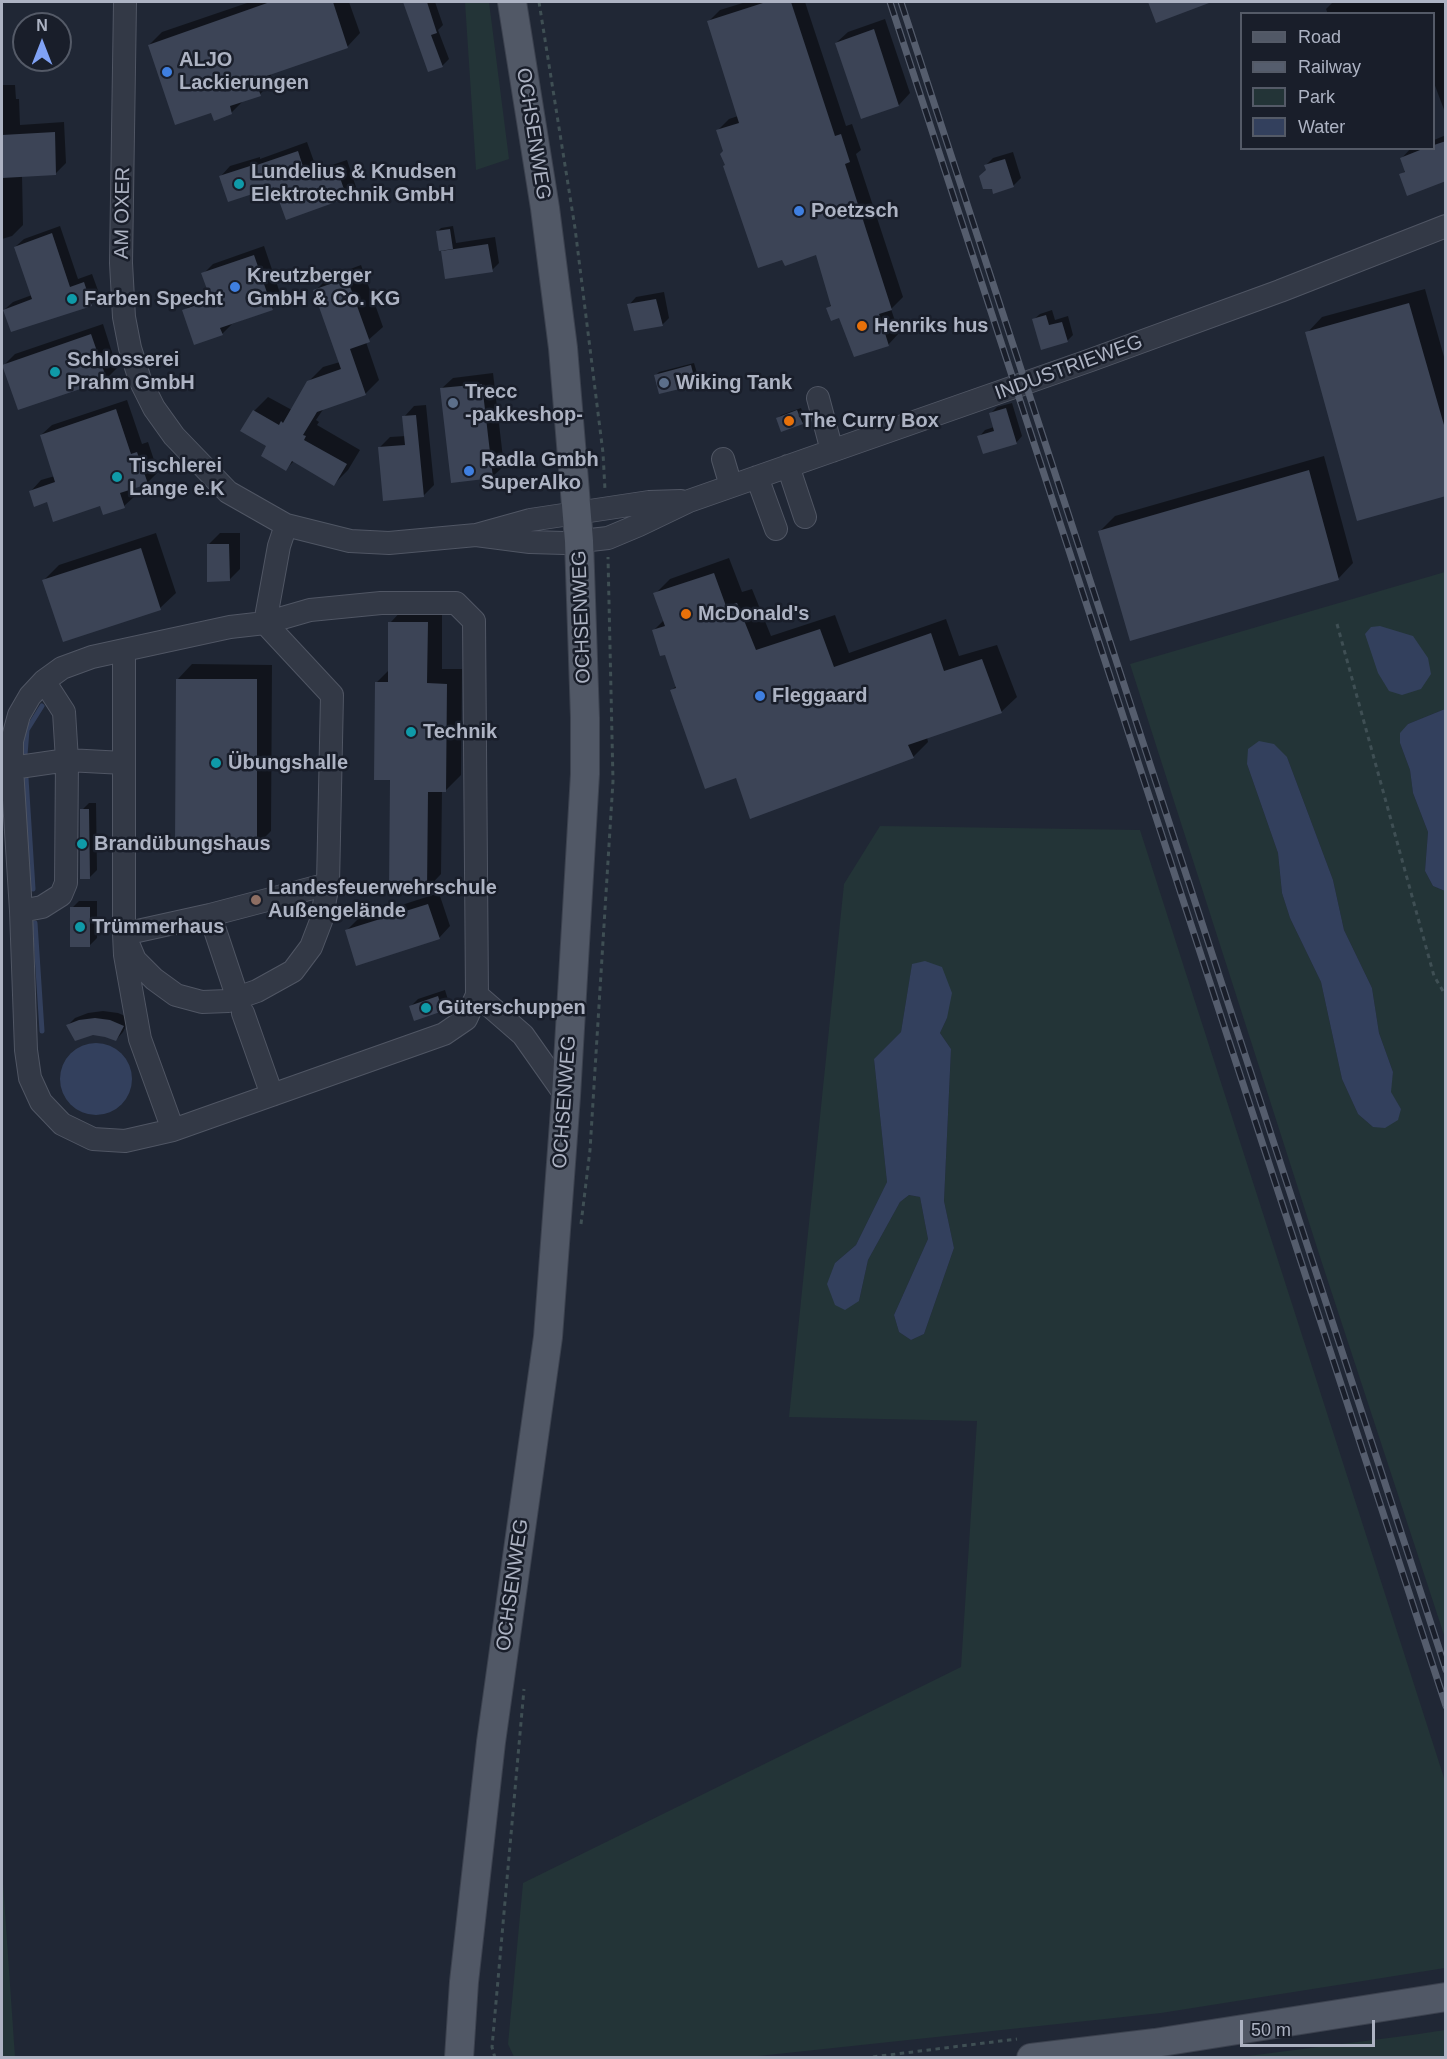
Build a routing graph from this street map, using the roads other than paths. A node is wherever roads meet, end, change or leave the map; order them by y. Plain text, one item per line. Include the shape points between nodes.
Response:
1 (125, 2) edge
2 (512, 2) edge
3 (1446, 226) edge
4 (818, 398) dead end
5 (832, 451) junction
6 (723, 459) dead end
7 (788, 466) junction
8 (757, 477) junction
9 (731, 486) junction
10 (805, 517) dead end
11 (286, 525) junction
12 (579, 528) junction
13 (776, 529) dead end
14 (265, 623) junction
15 (124, 650) junction
16 (44, 681) junction
17 (67, 760) junction
18 (124, 763) junction
19 (12, 768) junction
20 (328, 884) junction
21 (21, 911) junction
22 (210, 915) junction
23 (124, 934) junction
24 (235, 990) dead end
25 (477, 995) junction
26 (243, 1013) dead end
27 (272, 1095) junction
28 (566, 1095) junction
29 (173, 1130) junction
30 (1446, 1997) edge
31 (459, 2058) edge
32 (1031, 2058) edge

1 - 11 street, AM OXER via 122,288 124,317 140,380 174,436 228,492
2 - 12 main road, OCHSENWEG via 563,348
3 - 5 street, INDUSTRIEWEG via 1280,291
4 - 5 street
5 - 7 street, INDUSTRIEWEG
6 - 9 street
7 - 8 street, INDUSTRIEWEG
7 - 10 street
8 - 9 street, INDUSTRIEWEG
8 - 13 street
9 - 12 street, INDUSTRIEWEG via 608,538
11 - 12 street, AM OXER via 350,541 389,543 476,535 530,542
11 - 14 street
12 - 28 main road, OCHSENWEG via 585,774
14 - 15 street
14 - 20 street via 333,695
14 - 25 street via 310,610 381,603 456,603 474,621
15 - 16 street via 62,668
15 - 18 street
16 - 17 street via 64,712
16 - 19 street via 20,715 12,741
17 - 18 street
17 - 19 street
17 - 21 street via 66,883 61,895 42,907
18 - 23 street
19 - 21 street
20 - 22 street
20 - 23 street via 311,947 293,971 257,992 228,1001 202,1002 176,995 135,960
21 - 29 street via 26,1050 30,1078 41,1102 62,1124 93,1139 125,1141
22 - 23 street
22 - 24 street
23 - 29 street via 140,1039
25 - 27 street via 466,1019 444,1034
25 - 28 street via 523,1035
26 - 27 street
27 - 29 street
28 - 31 main road, OCHSENWEG via 548,1337 493,1731 470,1920
30 - 32 main road via 1155,2043

